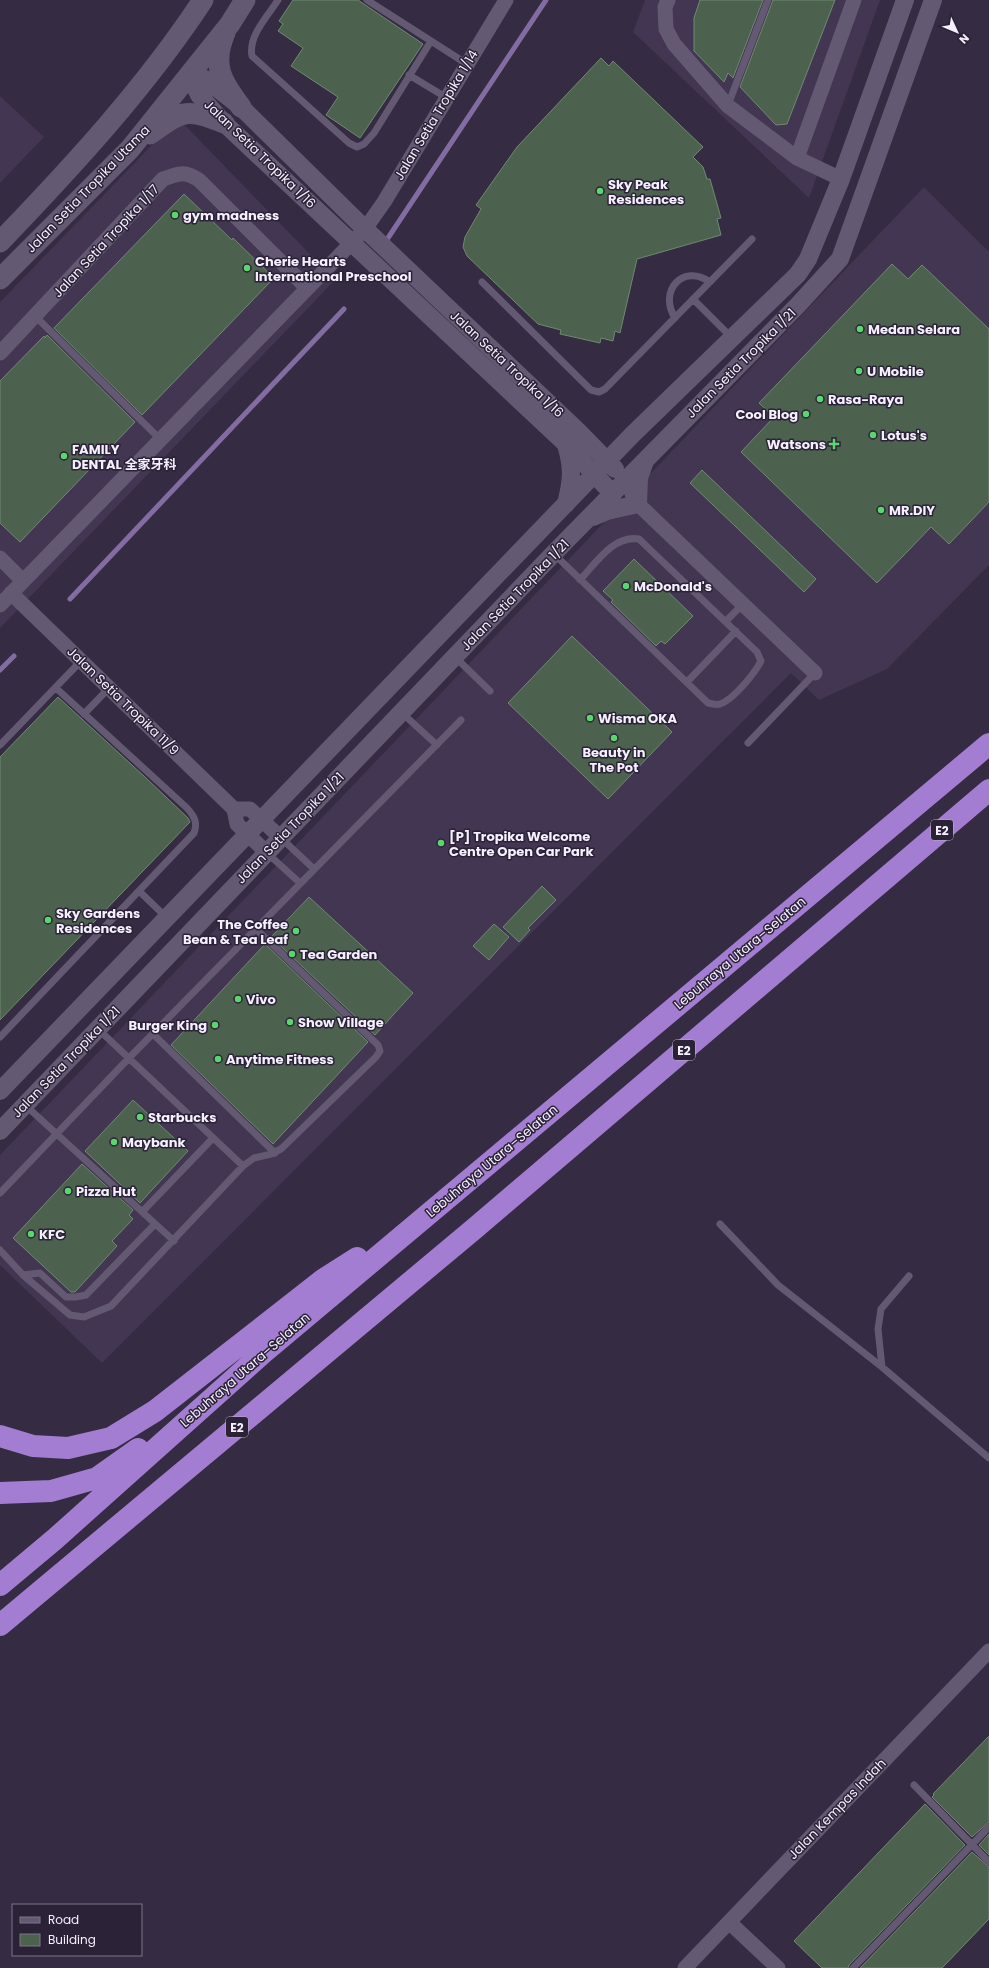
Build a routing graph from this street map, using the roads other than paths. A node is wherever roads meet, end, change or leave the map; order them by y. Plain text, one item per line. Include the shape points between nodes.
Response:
1 (204, 0) edge
2 (245, 0) edge
3 (278, 0) edge
4 (367, 0) edge
5 (506, 0) edge
6 (668, 0) edge
7 (768, 0) edge
8 (854, 0) edge
9 (906, 0) edge
10 (933, 0) edge
11 (190, 20) junction
12 (230, 24) junction
13 (431, 41) junction
14 (467, 64) junction
15 (189, 74) junction
16 (410, 75) junction
17 (447, 98) junction
18 (130, 99) junction
19 (728, 106) junction
20 (241, 107) junction
21 (224, 123) junction
22 (130, 149) junction
23 (797, 158) junction
24 (841, 179) junction
25 (365, 229) junction
26 (752, 239) dead end
27 (0, 242) edge
28 (351, 243) junction
29 (0, 279) edge
30 (482, 282) dead end
31 (710, 282) junction
32 (306, 288) junction
33 (693, 299) junction
34 (35, 316) junction
35 (675, 318) junction
36 (732, 338) junction
37 (0, 353) edge
38 (579, 432) junction
39 (632, 435) junction
40 (160, 439) junction
41 (566, 444) junction
42 (646, 459) junction
43 (607, 461) junction
44 (594, 474) junction
45 (625, 480) junction
46 (613, 494) junction
47 (565, 504) junction
48 (638, 504) junction
49 (587, 521) junction
50 (554, 554) junction
51 (0, 558) edge
52 (580, 580) junction
53 (23, 581) junction
54 (11, 593) junction
55 (743, 604) junction
56 (0, 605) edge
57 (726, 621) junction
58 (736, 631) junction
59 (455, 657) junction
60 (81, 661) junction
61 (816, 673) joint
62 (687, 682) junction
63 (56, 688) junction
64 (109, 688) junction
65 (490, 691) dead end
66 (402, 712) junction
67 (84, 714) junction
68 (461, 720) dead end
69 (748, 743) dead end
70 (989, 744) edge
71 (438, 745) junction
72 (0, 746) edge
73 (989, 790) edge
74 (989, 804) edge
75 (234, 809) junction
76 (262, 820) junction
77 (248, 834) junction
78 (281, 838) junction
79 (267, 853) junction
80 (314, 869) junction
81 (894, 870) junction
82 (300, 883) junction
83 (139, 891) junction
84 (167, 918) junction
85 (256, 928) junction
86 (98, 1029) junction
87 (152, 1034) junction
88 (0, 1037) edge
89 (129, 1058) junction
90 (0, 1092) edge
91 (25, 1105) junction
92 (0, 1131) edge
93 (57, 1134) junction
94 (213, 1138) junction
95 (275, 1152) junction
96 (243, 1166) junction
97 (0, 1193) edge
98 (444, 1200) junction
99 (142, 1212) junction
100 (155, 1224) junction
101 (720, 1224) dead end
102 (174, 1241) junction
103 (0, 1250) edge
104 (23, 1275) junction
105 (909, 1276) dead end
106 (264, 1352) junction
107 (882, 1367) junction
108 (0, 1436) edge
109 (989, 1458) edge
110 (0, 1493) edge
111 (0, 1585) edge
112 (0, 1625) edge
113 (989, 1651) edge
114 (914, 1785) dead end
115 (989, 1827) edge
116 (971, 1845) junction
117 (989, 1862) edge
118 (729, 1922) junction
119 (685, 1968) edge
120 (778, 1968) edge
121 (853, 1968) edge

1 - 11 main road, Jalan Setia Tropika Utama
2 - 12 main road, Jalan Setia Tropika Utama
3 - 16 lane via 254,37 251,44 252,56 356,147 369,140
4 - 13 lane
5 - 14 street, Jalan Setia Tropika 1/14
6 - 19 street via 665,7 666,29 674,44
7 - 19 lane
8 - 23 street
9 - 24 street, Jalan Setia Tropika 1/21
10 - 42 street, Jalan Setia Tropika 1/21 via 840,259
11 - 15 main road via 184,58
11 - 18 main road, Jalan Setia Tropika Utama via 164,58
12 - 15 main road, Jalan Setia Tropika Utama
12 - 20 main road via 219,52 219,67 224,83
13 - 14 lane
13 - 16 lane
14 - 17 street, Jalan Setia Tropika 1/14
15 - 18 main road via 171,75
15 - 20 street, Jalan Setia Tropika 1/16 via 205,79
15 - 21 street, Jalan Setia Tropika 1/16 via 199,94
15 - 22 main road, Jalan Setia Tropika Utama
16 - 17 lane
17 - 25 street, Jalan Setia Tropika 1/14
18 - 27 main road, Jalan Setia Tropika Utama
19 - 23 street
20 - 25 street, Jalan Setia Tropika 1/16
21 - 22 main road via 199,114 184,113 171,119
21 - 28 street, Jalan Setia Tropika 1/16
22 - 29 main road, Jalan Setia Tropika Utama
23 - 24 street
24 - 36 street, Jalan Setia Tropika 1/21 via 808,259 798,274
25 - 28 street, Jalan Setia Tropika 1/14
25 - 38 street, Jalan Setia Tropika 1/16
26 - 31 lane
28 - 32 street, Jalan Setia Tropika 1/14
28 - 41 street, Jalan Setia Tropika 1/16
30 - 35 lane via 591,390 599,392 605,390
31 - 33 lane
31 - 35 lane via 700,276 692,276 677,282 668,300 670,311
32 - 34 street, Jalan Setia Tropika 1/17 via 188,173 163,180
32 - 40 street, Jalan Setia Tropika 1/14
33 - 35 lane
33 - 36 lane
34 - 37 street, Jalan Setia Tropika 1/17
34 - 40 lane
36 - 39 street, Jalan Setia Tropika 1/21
38 - 39 street via 601,441 613,441
38 - 43 street, Jalan Setia Tropika 1/16
39 - 43 street, Jalan Setia Tropika 1/21
40 - 53 street, Jalan Setia Tropika 1/14
41 - 44 street, Jalan Setia Tropika 1/16
41 - 47 street via 572,465 570,488
42 - 45 street, Jalan Setia Tropika 1/21
42 - 48 street via 639,478
43 - 44 street, Jalan Setia Tropika 1/21
43 - 45 street, Jalan Setia Tropika 1/16
44 - 46 street, Jalan Setia Tropika 1/16
44 - 47 street, Jalan Setia Tropika 1/21
45 - 46 street, Jalan Setia Tropika 1/21
45 - 48 street
46 - 48 street
46 - 49 street, Jalan Setia Tropika 1/21
47 - 76 street, Jalan Setia Tropika 1/21
48 - 49 street via 607,511
48 - 55 street
49 - 50 street, Jalan Setia Tropika 1/21
50 - 52 lane
50 - 59 street, Jalan Setia Tropika 1/21
51 - 53 street
52 - 57 lane via 618,542 639,539
52 - 62 lane
53 - 54 street, Jalan Setia Tropika 1/14
54 - 56 street, Jalan Setia Tropika 1/14
54 - 60 street, Jalan Setia Tropika 11/9
55 - 57 lane
55 - 61 street
57 - 58 lane
58 - 62 lane
58 - 62 lane via 757,652 761,661 730,699 720,705 708,703
59 - 65 lane
59 - 66 street, Jalan Setia Tropika 1/21
60 - 63 lane
60 - 64 street, Jalan Setia Tropika 11/9
61 - 69 lane
63 - 67 lane
63 - 72 lane
64 - 67 lane
64 - 75 street, Jalan Setia Tropika 11/9
66 - 71 lane
66 - 78 street, Jalan Setia Tropika 1/21
67 - 83 lane via 187,808 196,821 194,833
68 - 71 lane
70 - 98 highway, Lebuhraya Utara–Selatan
71 - 80 lane
73 - 81 highway, E2
74 - 81 highway
75 - 76 street via 250,809
75 - 77 street via 237,824
76 - 77 street, Jalan Setia Tropika 1/21
76 - 78 street
77 - 79 street
77 - 84 street, Jalan Setia Tropika 1/21
78 - 79 street, Jalan Setia Tropika 1/21
78 - 80 lane
79 - 82 lane
79 - 86 street, Jalan Setia Tropika 1/21
80 - 82 lane
81 - 112 highway, E2 via 474,1229
82 - 85 lane
83 - 84 lane
83 - 88 lane
84 - 90 street, Jalan Setia Tropika 1/21
85 - 87 lane
85 - 95 lane via 378,1045 380,1051
86 - 89 lane
86 - 91 street, Jalan Setia Tropika 1/21
87 - 89 lane
87 - 95 lane
89 - 93 lane
89 - 94 lane
91 - 92 street, Jalan Setia Tropika 1/21
91 - 93 lane
93 - 97 lane
93 - 99 lane
94 - 96 lane
94 - 99 lane
95 - 96 lane via 254,1158
96 - 102 lane
98 - 106 highway, Lebuhraya Utara–Selatan
98 - 108 highway via 324,1279 155,1411 111,1438 68,1448 33,1446
99 - 100 lane
100 - 102 lane
100 - 104 lane via 86,1295 66,1297 40,1273
101 - 107 lane via 778,1285
102 - 104 lane via 110,1306 84,1317 70,1315
103 - 104 lane
105 - 107 lane via 880,1309 878,1329
106 - 110 highway via 97,1478 51,1491
106 - 111 highway, Lebuhraya Utara–Selatan
107 - 109 lane
113 - 118 street, Jalan Kempas Indah
114 - 116 lane
115 - 116 lane
116 - 117 lane
116 - 121 lane
118 - 119 street, Jalan Kempas Indah
118 - 120 street

